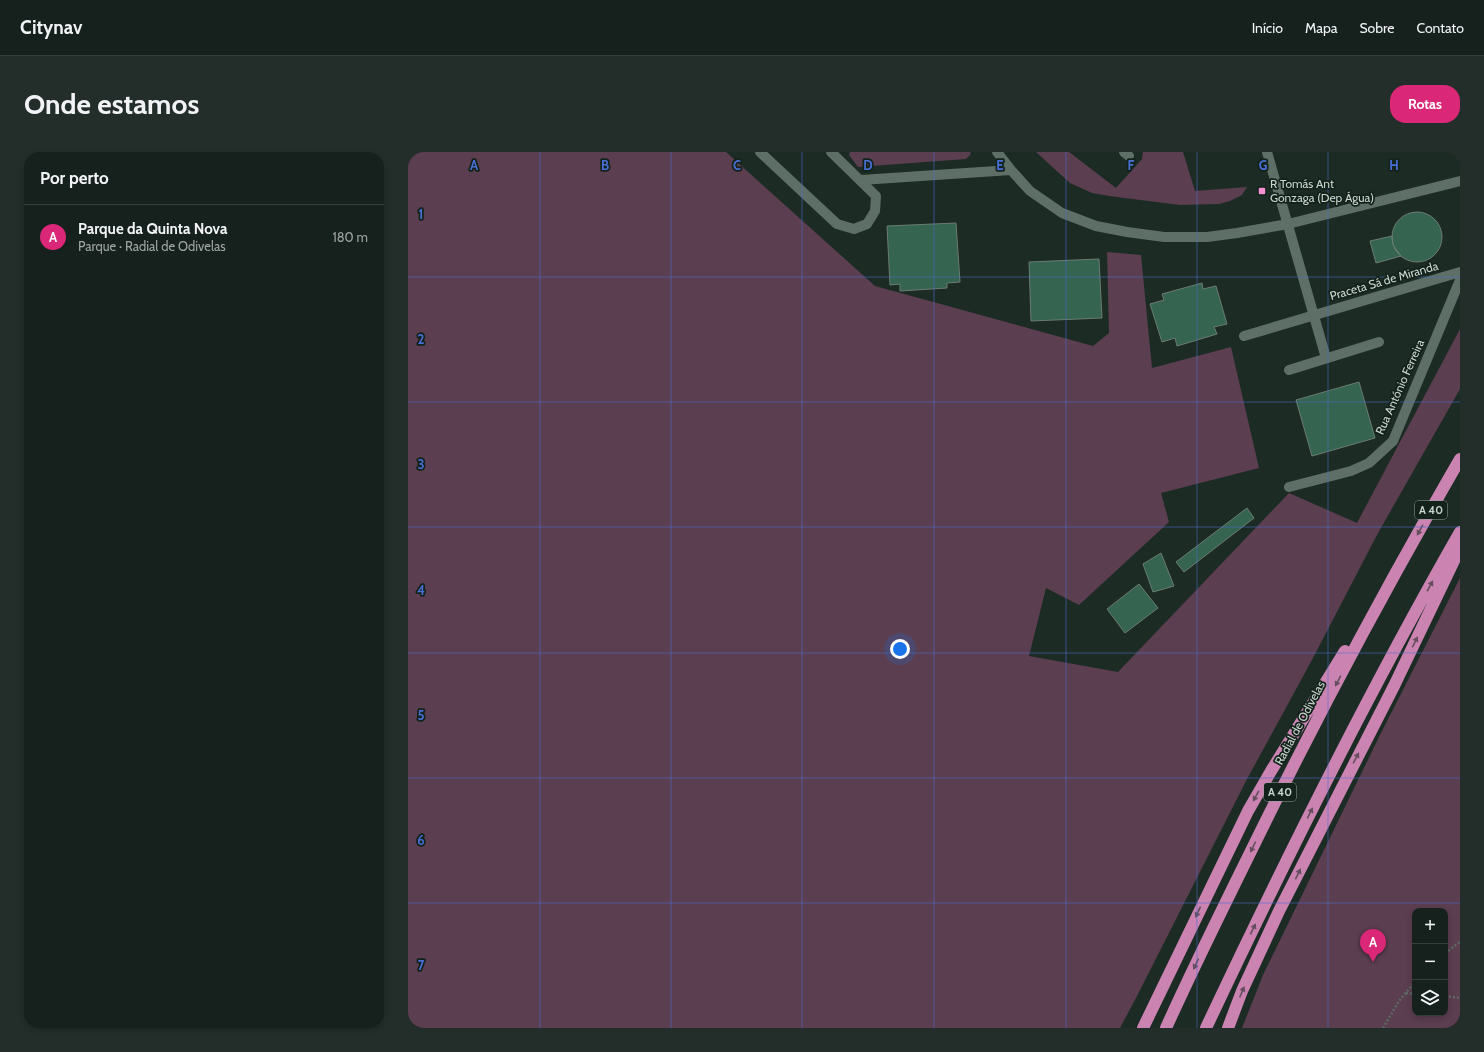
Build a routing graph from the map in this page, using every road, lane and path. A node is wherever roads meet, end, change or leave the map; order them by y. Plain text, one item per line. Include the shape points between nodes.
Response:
1 (760, 152) edge
2 (831, 152) edge
3 (997, 152) edge
4 (1267, 152) edge
5 (1011, 170) junction
6 (861, 180) junction
7 (1460, 181) edge
8 (1288, 224) junction
9 (1460, 272) edge
10 (1460, 280) edge
11 (1314, 315) junction
12 (1244, 336) dead end
13 (1379, 342) dead end
14 (1326, 358) junction
15 (1289, 370) dead end
16 (1460, 459) edge
17 (1289, 487) dead end
18 (1460, 532) edge
19 (1460, 548) edge
20 (1403, 561) junction
21 (1460, 942) edge
22 (1448, 951) edge
23 (1412, 986) edge
24 (1406, 993) junction
25 (1412, 994) edge
26 (1448, 996) edge
27 (1460, 998) edge
28 (1143, 1028) edge
29 (1166, 1028) edge
30 (1206, 1028) edge
31 (1228, 1028) edge
32 (1383, 1028) edge

1 - 6 street via 837,224 854,229 867,224 875,212 876,196
2 - 6 street
3 - 5 street
4 - 8 street
5 - 6 street
5 - 8 street via 1030,191 1062,213 1096,226 1164,236 1207,237
7 - 8 street
8 - 11 street
9 - 11 street, Praceta Sá de Miranda
10 - 17 street, Rua António Ferreira via 1393,441 1369,463
11 - 12 street, Praceta Sá de Miranda
11 - 14 street
13 - 14 street
14 - 15 street
16 -> 20 highway, Radial de Odivelas / A 40
30 -> 18 highway via 1279,873 1378,682
31 -> 19 highway via 1279,911 1397,679
20 -> 28 highway via 1260,789
20 -> 29 highway, Radial de Odivelas / A 40 via 1367,624 1289,774
21 - 22 path
23 - 24 path
24 - 25 path
24 - 32 path via 1398,1001
26 - 27 path

